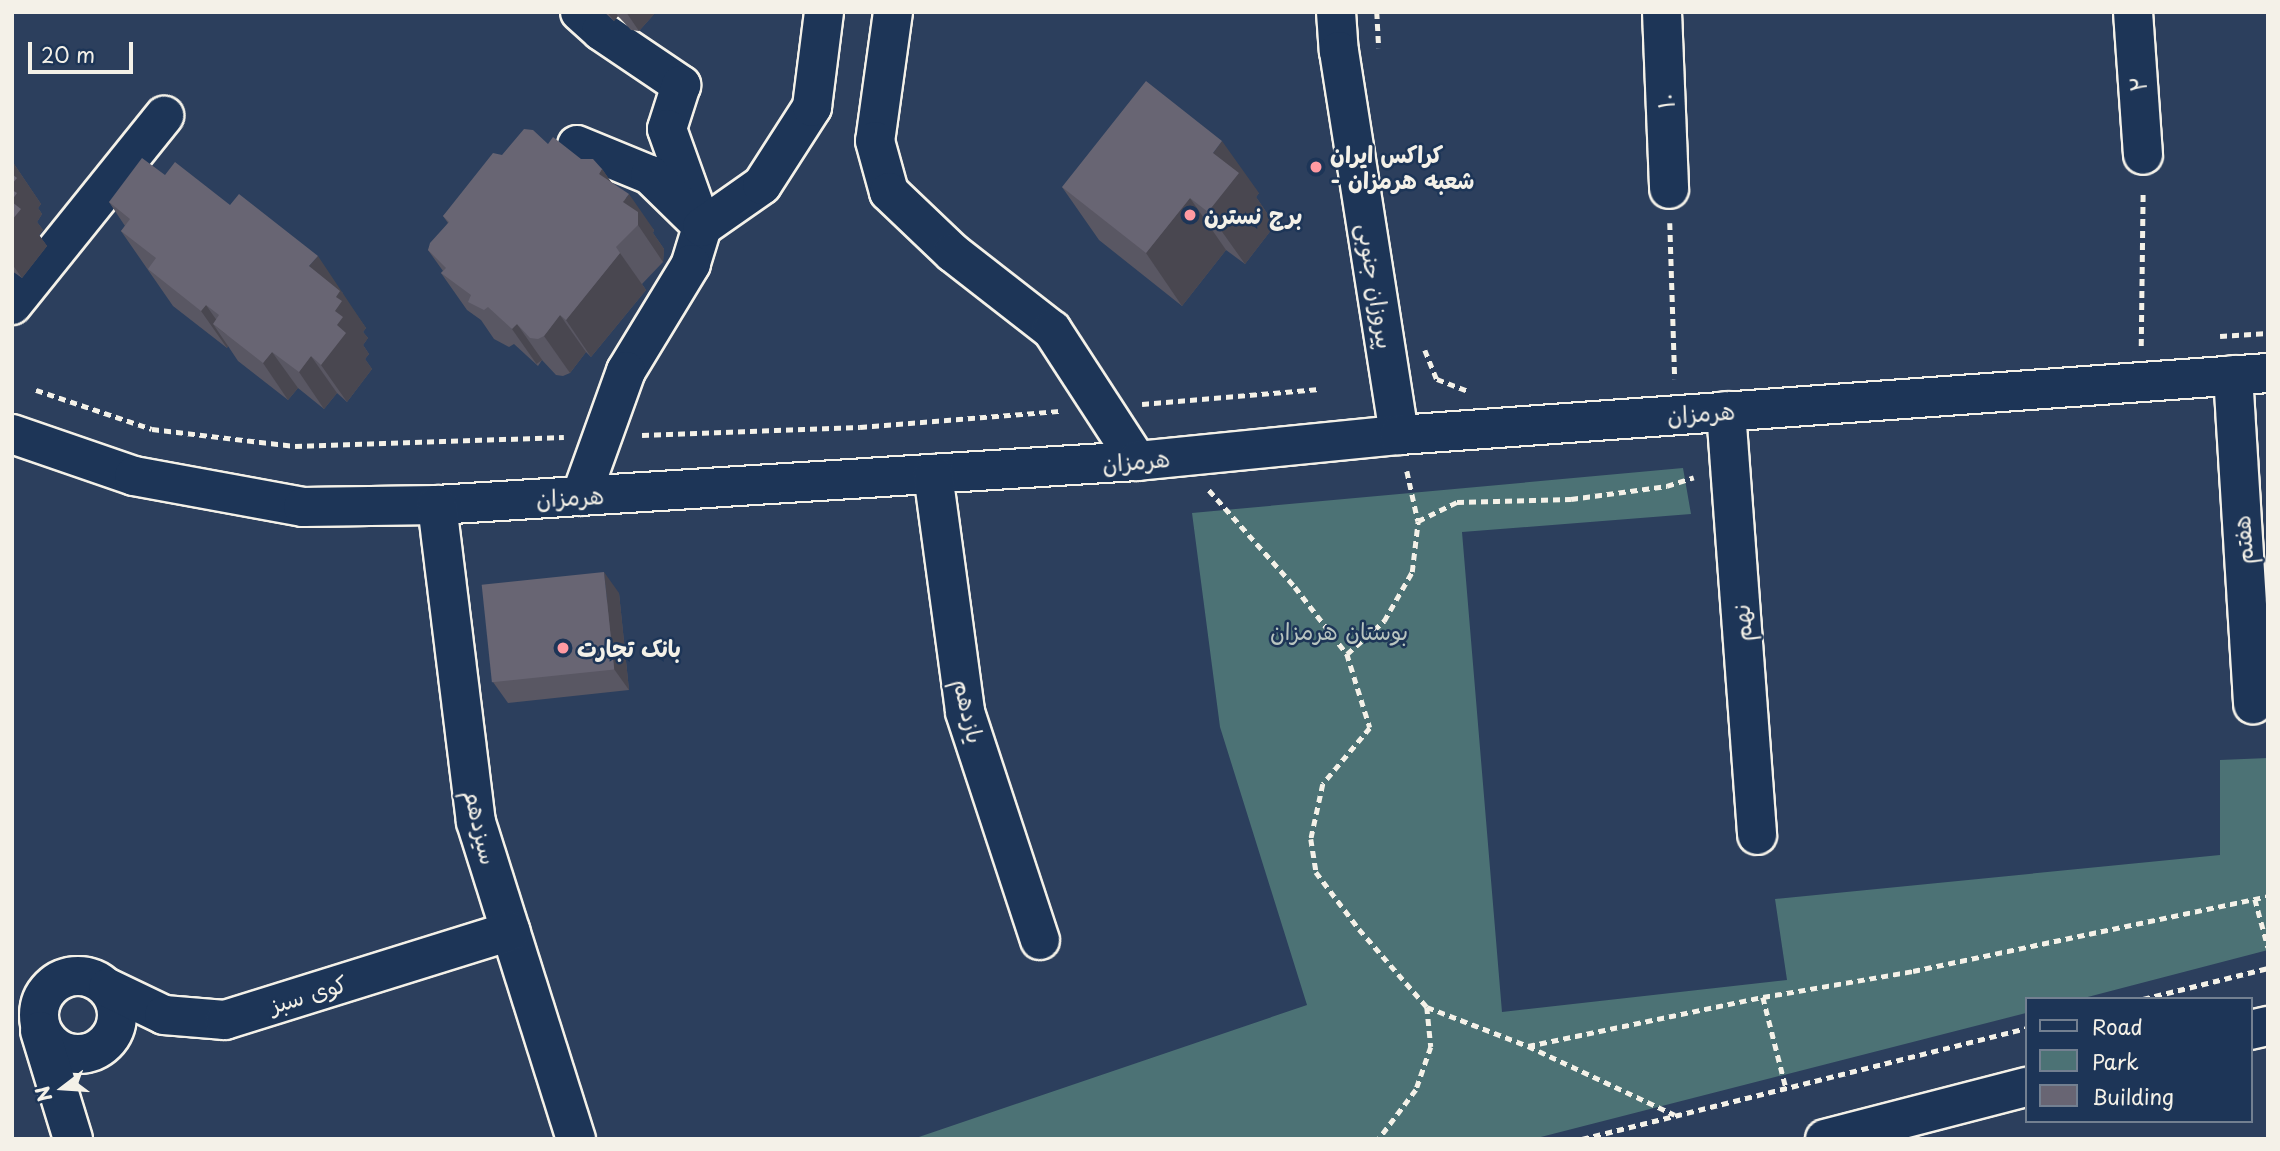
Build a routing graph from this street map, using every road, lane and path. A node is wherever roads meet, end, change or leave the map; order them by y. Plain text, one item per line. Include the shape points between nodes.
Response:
1 (580, 12) edge
2 (824, 12) edge
3 (893, 12) edge
4 (1336, 12) edge
5 (1662, 12) edge
6 (2133, 12) edge
7 (164, 116) dead end
8 (577, 145) dead end
9 (2143, 155) joint
10 (1669, 189) joint
11 (702, 227) junction
12 (12, 305) edge
13 (2250, 374) edge
14 (2140, 382) junction
15 (1319, 389) dead end
16 (36, 390) dead end
17 (1138, 404) dead end
18 (1068, 410) dead end
19 (1726, 411) junction
20 (1676, 415) junction
21 (12, 434) edge
22 (639, 435) dead end
23 (1399, 435) junction
24 (570, 437) dead end
25 (1190, 456) junction
26 (1137, 461) junction
27 (1730, 466) junction
28 (933, 474) junction
29 (581, 496) junction
30 (437, 505) junction
31 (1418, 521) junction
32 (1347, 654) junction
33 (2253, 704) dead end
34 (1757, 835) dead end
35 (2268, 897) edge
36 (2255, 899) junction
37 (510, 931) junction
38 (1040, 940) dead end
39 (2268, 947) edge
40 (2268, 968) edge
41 (108, 988) junction
42 (1763, 997) junction
43 (2151, 997) edge
44 (1427, 1007) junction
45 (2024, 1028) edge
46 (40, 1031) junction
47 (1528, 1046) junction
48 (1786, 1088) junction
49 (2024, 1088) edge
50 (1676, 1115) junction
51 (73, 1139) edge
52 (576, 1139) edge
53 (1379, 1139) edge
54 (1582, 1139) edge
55 (1825, 1139) edge

1 - 11 street via 681,85 667,129
2 - 11 street via 811,107 762,185
3 - 26 street via 875,141 889,192 953,253 1052,330
4 - 23 street, پیروزان جنوبی
5 - 10 street, ۱۰
6 - 9 street, ۲
7 - 12 street
8 - 11 street via 650,175
9 - 14 path
10 - 20 path
11 - 29 street via 691,264 626,371
13 - 14 street, هرمزان
13 - 33 street, هفتم
14 - 19 street, هرمزان
15 - 17 path
16 - 24 path via 152,429 295,446
18 - 22 path via 860,427
19 - 20 street, هرمزان
19 - 27 street, نهم
20 - 23 street, هرمزان
21 - 30 street, هرمزان via 134,476 303,506
23 - 25 street, هرمزان
23 - 31 path
25 - 26 street, هرمزان
25 - 32 path via 1214,498 1295,587
26 - 28 street, هرمزان
27 - 31 path via 1667,486 1571,499 1457,502
27 - 34 street, نهم
28 - 29 street, هرمزان
28 - 38 street, یازدهم via 965,712
29 - 30 street, هرمزان
30 - 37 street, سیزدهم via 475,822
31 - 32 path via 1412,572 1384,621
32 - 44 path via 1370,728 1323,785 1311,839 1316,872
35 - 36 path
36 - 39 path
36 - 42 path via 1913,971
37 - 41 street, کوی سبز via 225,1020 164,1015
37 - 52 street, سیزدهم
40 - 43 path
41 - 46 street via 83,975 56,981 39,1003
41 - 46 street via 118,1014 110,1041 86,1055 58,1052
42 - 47 path
42 - 48 path
44 - 47 path
44 - 53 path via 1431,1047 1416,1090
45 - 48 path
46 - 51 street
47 - 50 path
48 - 50 path
49 - 55 street
50 - 54 path

